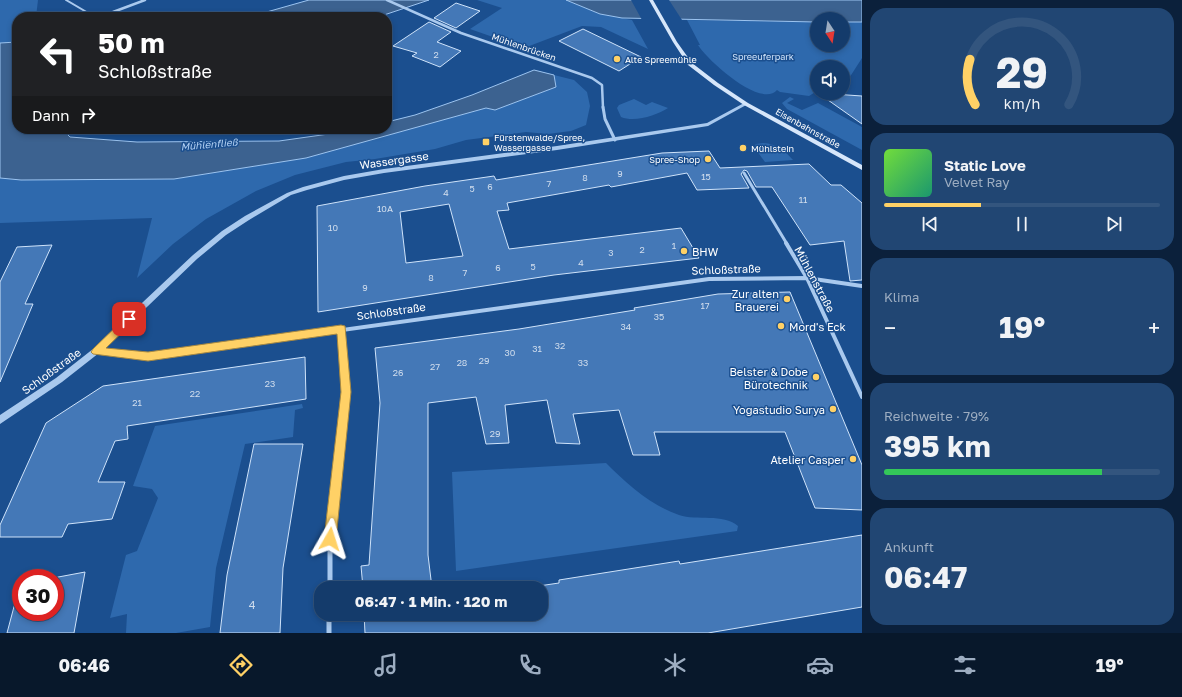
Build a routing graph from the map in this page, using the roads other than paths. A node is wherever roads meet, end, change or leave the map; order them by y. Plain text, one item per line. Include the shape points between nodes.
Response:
1 (66, 0) edge
2 (145, 0) edge
3 (387, 0) edge
4 (650, 0) edge
5 (88, 12) edge
6 (113, 12) edge
7 (746, 104) junction
8 (615, 140) junction
9 (862, 168) edge
10 (744, 173) dead end
11 (807, 278) junction
12 (862, 286) edge
13 (341, 329) junction
14 (96, 352) junction
15 (862, 397) edge
16 (0, 420) edge
17 (330, 581) edge
18 (329, 621) edge
19 (329, 633) edge

1 - 5 lane
2 - 6 street
3 - 8 street, Mühlenbrücken via 498,45 592,78 602,85 603,113
4 - 7 main road, Eisenbahnstraße via 690,64
7 - 8 street, Wassergasse via 708,124
7 - 9 main road, Eisenbahnstraße
8 - 14 street, Wassergasse via 376,173 324,183 289,194 242,222 195,257
10 - 11 street, Mühlenstraße
11 - 12 street, Schloßstraße
11 - 13 street, Schloßstraße via 709,278
11 - 15 street, Mühlenstraße
13 - 14 street, Schloßstraße via 148,356
13 - 17 street via 346,392 330,539
14 - 16 street, Schloßstraße
18 - 19 street

